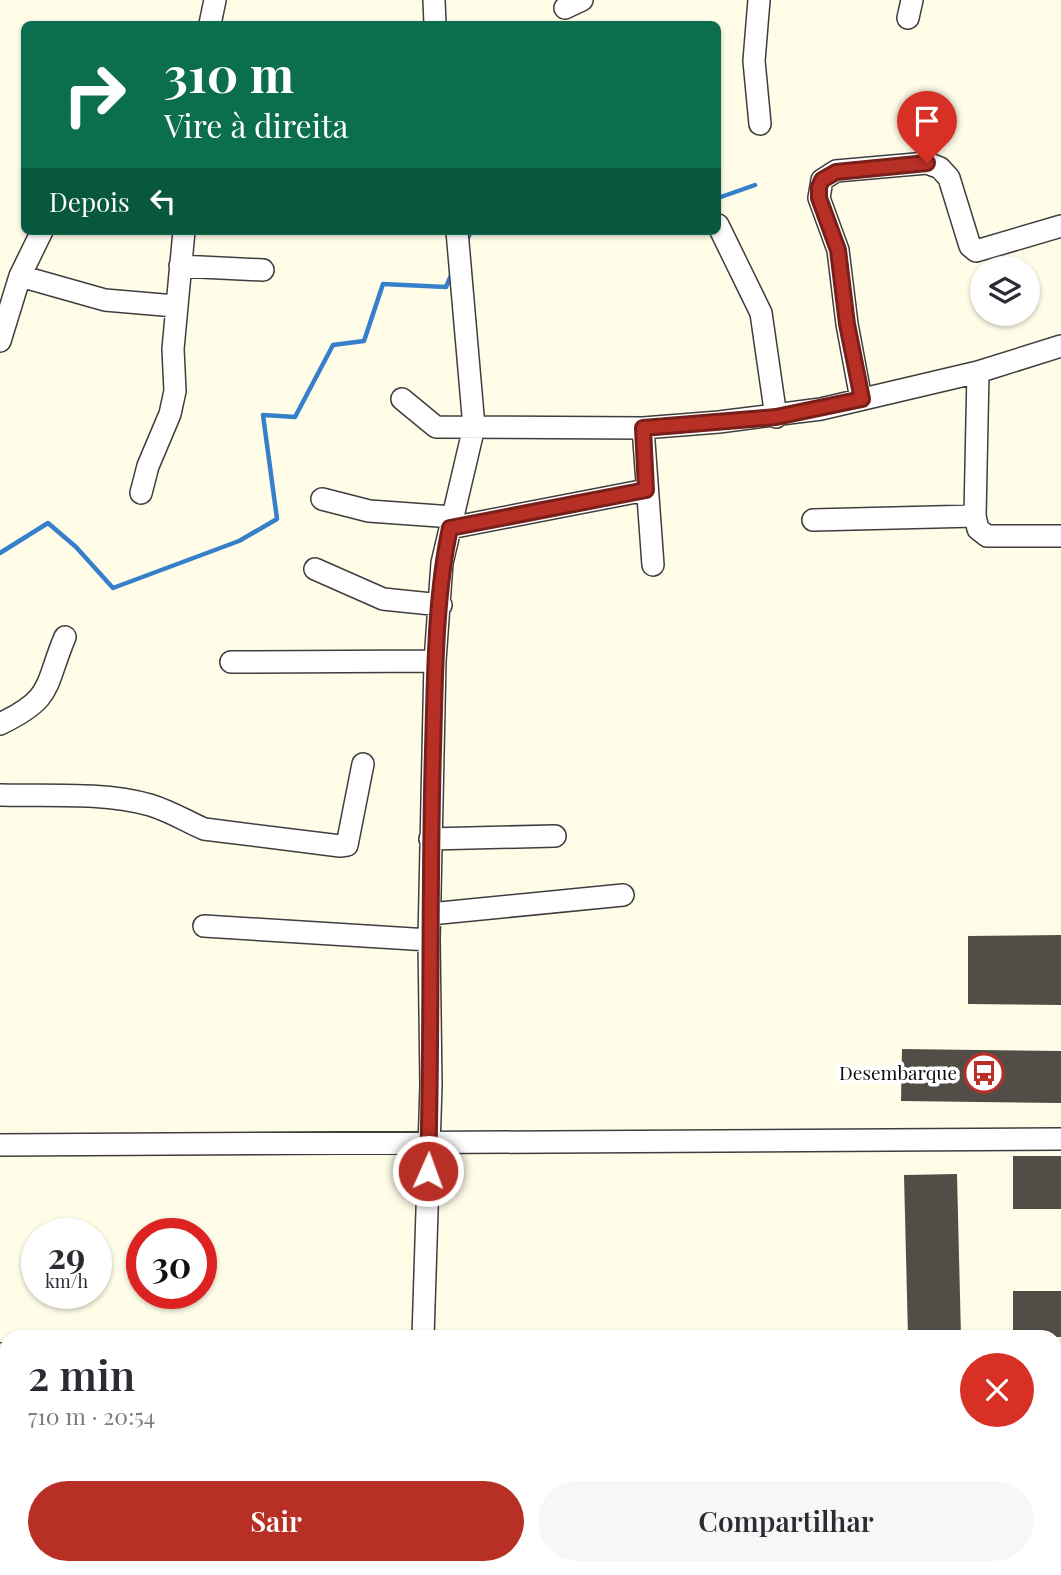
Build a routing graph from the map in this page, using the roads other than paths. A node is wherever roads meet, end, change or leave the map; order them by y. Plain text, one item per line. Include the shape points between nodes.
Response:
1 (215, 0) edge
2 (434, 0) edge
3 (759, 0) edge
4 (211, 21) edge
5 (435, 21) edge
6 (760, 124) dead end
7 (1061, 226) edge
8 (721, 231) edge
9 (40, 235) edge
10 (184, 235) edge
11 (457, 235) edge
12 (180, 266) junction
13 (263, 270) dead end
14 (20, 276) junction
15 (176, 306) junction
16 (0, 341) edge
17 (1061, 346) edge
18 (978, 372) junction
19 (402, 399) dead end
20 (862, 399) junction
21 (776, 417) junction
22 (474, 427) junction
23 (643, 428) junction
24 (646, 490) junction
25 (141, 493) dead end
26 (322, 499) dead end
27 (975, 516) junction
28 (813, 520) dead end
29 (452, 522) junction
30 (1061, 537) edge
31 (653, 565) dead end
32 (315, 569) dead end
33 (441, 605) junction
34 (65, 637) dead end
35 (435, 661) junction
36 (231, 662) dead end
37 (0, 724) edge
38 (363, 764) dead end
39 (0, 795) edge
40 (555, 836) dead end
41 (430, 839) junction
42 (623, 895) dead end
43 (430, 914) junction
44 (204, 926) dead end
45 (429, 940) junction
46 (1061, 1139) edge
47 (429, 1143) junction
48 (0, 1145) edge
49 (423, 1330) edge

1 - 4 street
2 - 5 street
3 - 6 street via 754,61
7 - 20 street via 976,251 970,246 949,178 940,168 927,163 836,172 822,180 819,198 838,250
8 - 21 street via 761,313
9 - 14 street
10 - 12 street
11 - 22 street
12 - 13 street
12 - 15 street
14 - 15 street via 105,300
14 - 16 street
15 - 25 street via 175,391
17 - 18 street
18 - 20 street
18 - 27 street
19 - 22 street via 431,426
20 - 21 street
21 - 23 street
22 - 23 street
22 - 29 street
23 - 24 street
24 - 29 street
24 - 31 street
26 - 29 street via 369,511
27 - 28 street
27 - 30 street via 978,529 987,537
29 - 33 street via 442,563
32 - 33 street via 383,599
33 - 35 street
34 - 37 street via 44,695
35 - 36 street
35 - 41 street
38 - 39 street via 346,845 340,846 204,829 185,817 116,799
40 - 41 street
41 - 43 street
42 - 43 street
43 - 45 street
44 - 45 street
45 - 47 street
46 - 47 street
47 - 48 street
47 - 49 street

